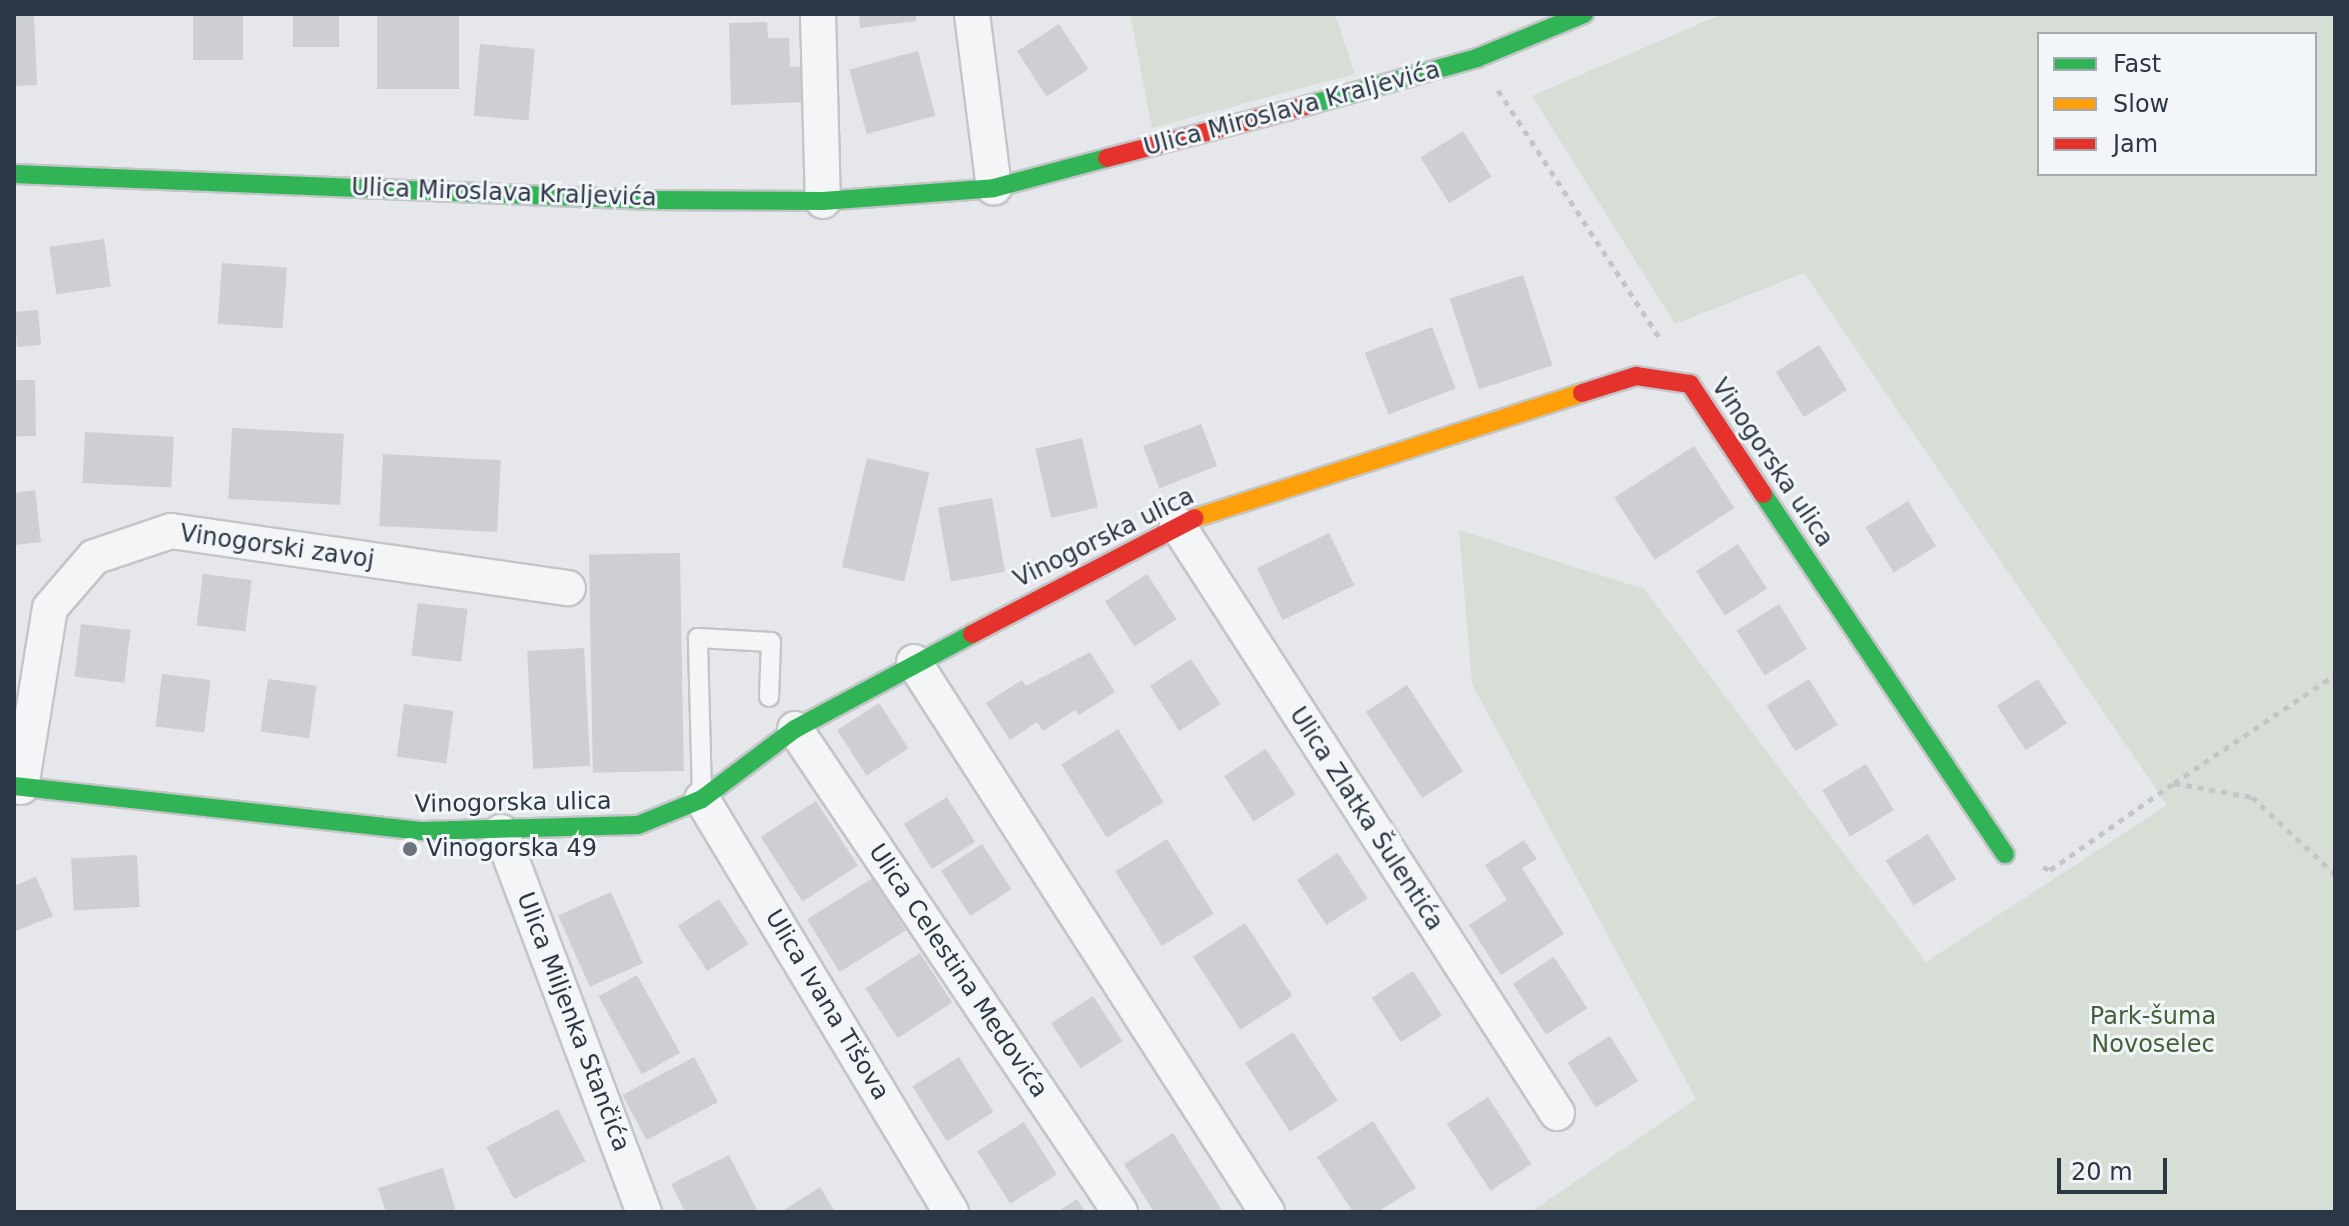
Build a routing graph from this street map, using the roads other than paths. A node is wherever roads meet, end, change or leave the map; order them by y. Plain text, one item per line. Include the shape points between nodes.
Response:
1 (818, 14) edge
2 (972, 14) edge
3 (1584, 14) edge
4 (14, 174) edge
5 (994, 188) junction
6 (823, 201) junction
7 (1177, 524) junction
8 (568, 588) dead end
9 (914, 662) junction
10 (769, 697) dead end
11 (795, 729) junction
12 (17, 786) edge
13 (702, 799) junction
14 (501, 832) junction
15 (2005, 854) road end
16 (1557, 1113) dead end
17 (644, 1212) edge
18 (951, 1212) edge
19 (1120, 1212) edge
20 (1267, 1212) edge

1 - 6 street
2 - 5 street
3 - 5 street, Ulica Miroslava Kraljevića via 1477,58
4 - 6 street, Ulica Miroslava Kraljevića via 651,200
5 - 6 street, Ulica Miroslava Kraljevića
7 - 9 street, Vinogorska ulica
7 - 15 street, Vinogorska ulica via 1636,376 1690,384
7 - 16 street, Ulica Zlatka Šulentića
8 - 12 street, Vinogorski zavoj via 171,531 94,557 50,608
9 - 11 street, Vinogorska ulica
9 - 20 street
10 - 13 lane via 771,642 698,638
11 - 13 street, Vinogorska ulica
11 - 19 street, Ulica Celestina Medovića
12 - 14 street, Vinogorska ulica via 421,831
13 - 14 street, Vinogorska ulica via 638,825
13 - 18 street, Ulica Ivana Tišova
14 - 17 street, Ulica Miljenka Stančića

